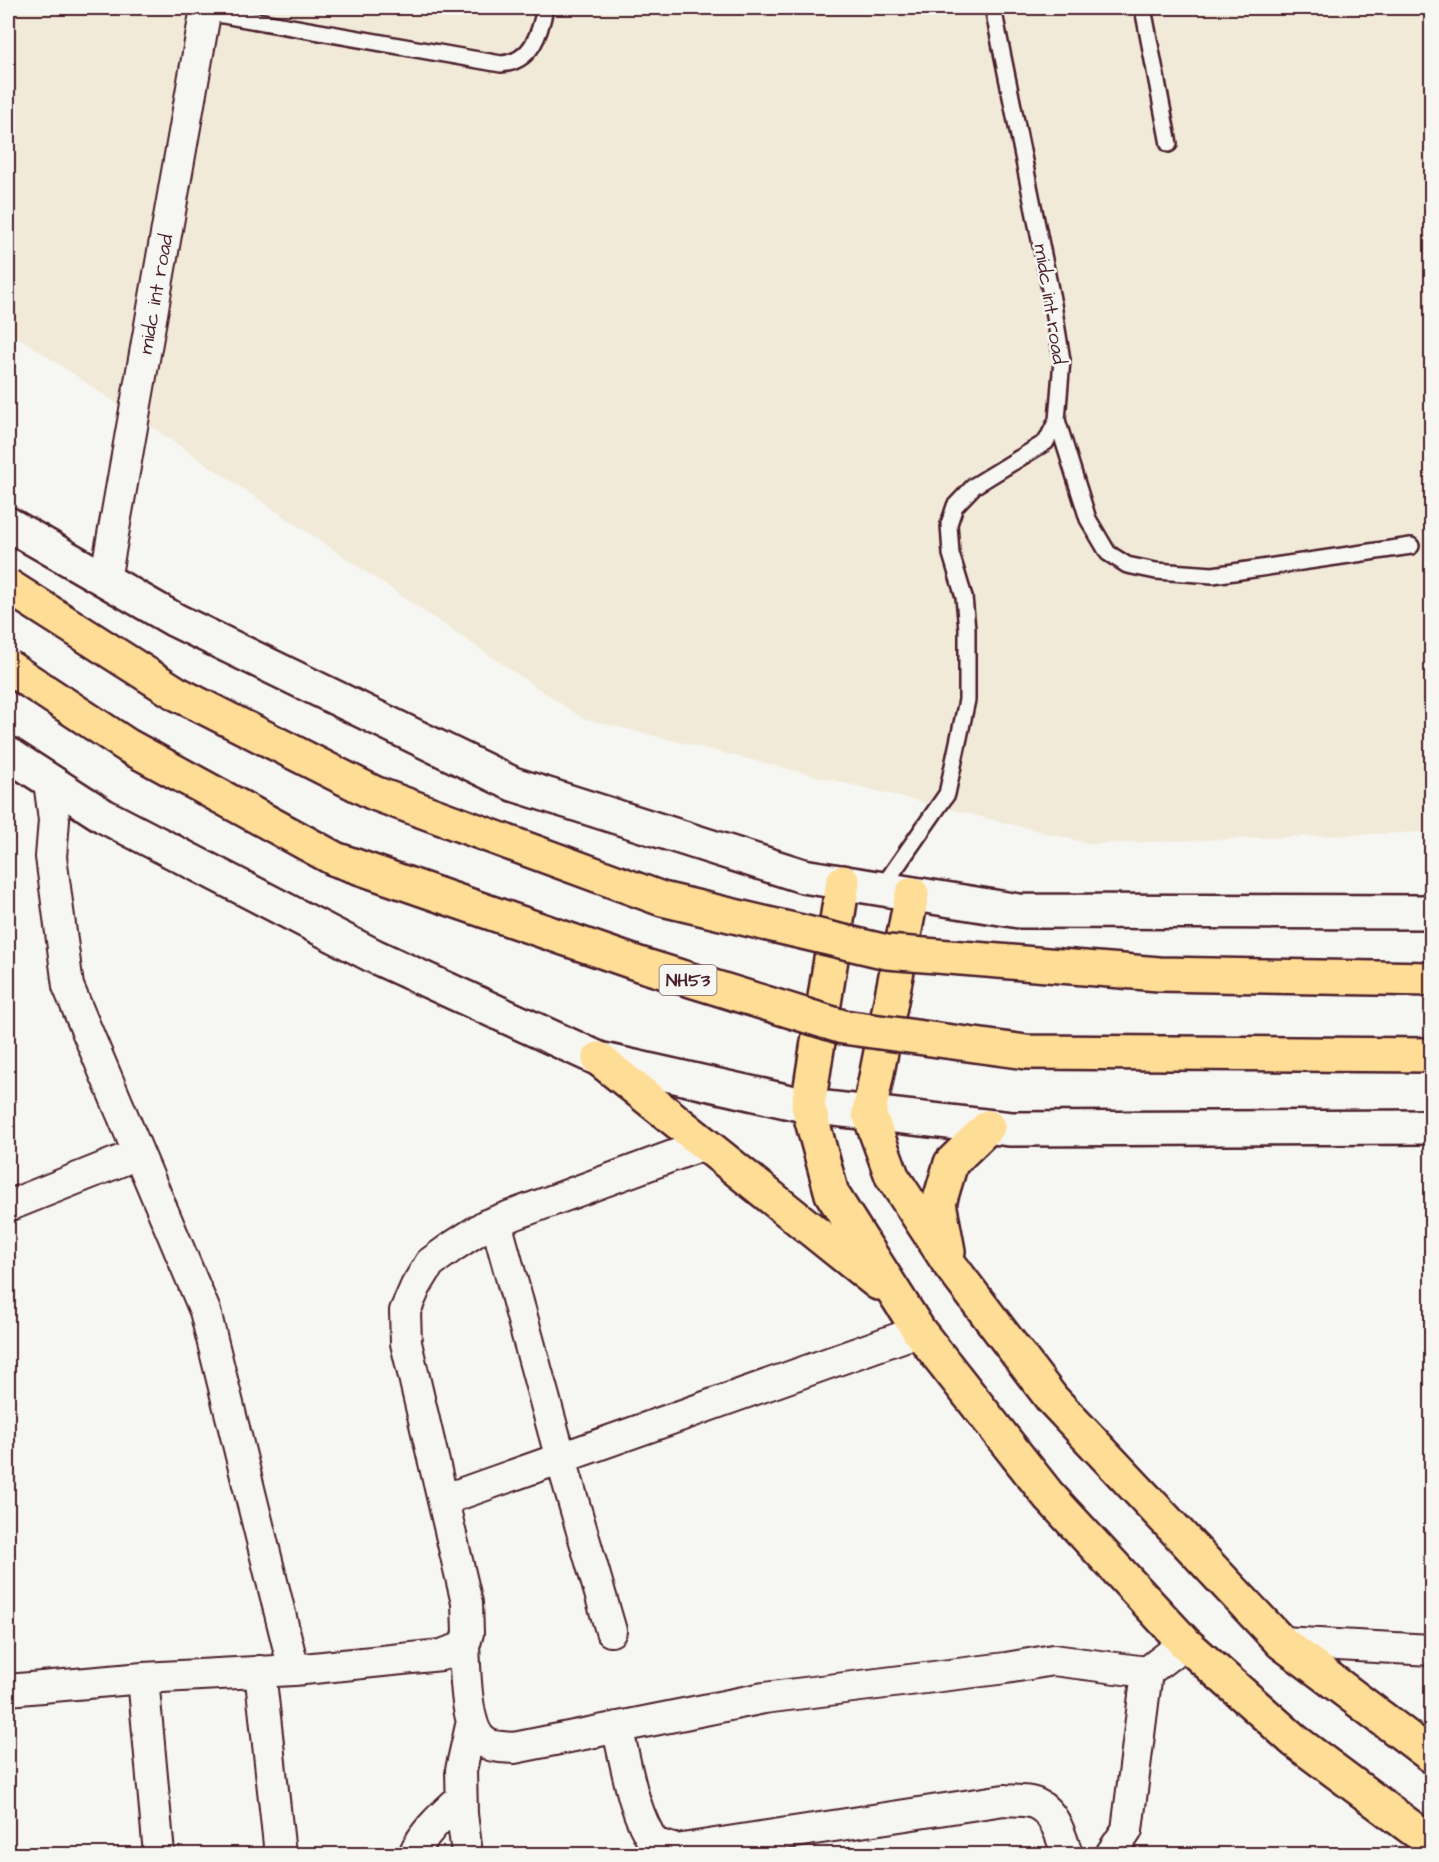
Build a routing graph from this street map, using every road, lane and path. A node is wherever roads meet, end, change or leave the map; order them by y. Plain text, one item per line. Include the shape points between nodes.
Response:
1 (545, 8) edge
2 (993, 8) edge
3 (1143, 8) edge
4 (206, 10) edge
5 (1169, 144) dead end
6 (1057, 420) junction
7 (8, 524) edge
8 (1411, 546) dead end
9 (105, 580) junction
10 (8, 586) edge
11 (8, 668) edge
12 (8, 754) edge
13 (49, 781) junction
14 (843, 882) junction
15 (896, 891) junction
16 (1431, 912) edge
17 (1431, 979) edge
18 (1431, 1055) edge
19 (599, 1059) junction
20 (808, 1106) junction
21 (869, 1113) junction
22 (988, 1127) junction
23 (1431, 1127) edge
24 (705, 1144) junction
25 (138, 1154) junction
26 (8, 1206) edge
27 (496, 1222) junction
28 (950, 1265) junction
29 (898, 1299) junction
30 (919, 1331) junction
31 (561, 1459) junction
32 (443, 1500) junction
33 (611, 1631) dead end
34 (1281, 1642) junction
35 (1185, 1643) junction
36 (464, 1647) junction
37 (1431, 1650) edge
38 (294, 1670) junction
39 (260, 1671) junction
40 (1147, 1672) junction
41 (143, 1678) junction
42 (8, 1689) edge
43 (472, 1721) junction
44 (617, 1727) junction
45 (1431, 1756) edge
46 (461, 1798) junction
47 (1431, 1843) edge
48 (159, 1854) edge
49 (280, 1854) edge
50 (414, 1854) edge
51 (467, 1854) edge
52 (1067, 1854) edge
53 (1111, 1854) edge

1 - 4 lane via 535,43 512,63 501,64
2 - 6 lane, midc int road via 1062,360
3 - 5 lane
4 - 9 street, midc int road
6 - 8 lane via 1088,519 1108,553 1127,565 1213,575
6 - 15 lane, midc int road via 1046,442 974,486 955,506 949,524 950,544 964,597 967,700 947,794
7 - 9 street
9 - 14 street via 175,621 513,784 803,876
10 - 17 main road, bridge via 176,693 374,793 662,899 887,952 1159,974
11 - 18 main road, NH53, bridge via 128,746 335,859 639,964 843,1027 1026,1052
12 - 13 street
13 - 19 street via 104,816 374,956
13 - 25 street via 54,820 51,857 68,986
14 - 15 street
14 - 20 main road
15 - 16 street via 1019,911
15 - 21 main road
19 - 20 street
19 - 24 main road
20 - 21 street
20 - 29 main road via 832,1194
21 - 22 street
21 - 28 main road via 892,1176
22 - 23 street
22 - 28 main road via 951,1163 939,1203
24 - 27 street
24 - 29 main road
25 - 26 street
25 - 38 street via 205,1311
27 - 31 street
27 - 32 street via 430,1263 405,1311 406,1343
28 - 34 main road via 1052,1399
29 - 30 main road
30 - 31 street
30 - 35 main road via 1048,1495
31 - 32 street
31 - 33 street
32 - 36 street via 467,1603 468,1633
34 - 37 street
34 - 45 main road
35 - 40 street
35 - 47 main road via 1295,1741
36 - 38 street via 441,1655
36 - 43 street
38 - 39 street
39 - 41 street
39 - 49 street
40 - 44 street via 1053,1660 764,1698
40 - 53 street via 1127,1830
41 - 42 street
41 - 48 street
43 - 44 street via 478,1736 487,1744 514,1748
43 - 46 street via 460,1770
44 - 52 street via 646,1832 654,1843 676,1850 1004,1800 1034,1803 1052,1817
46 - 50 street via 433,1825
46 - 51 street

